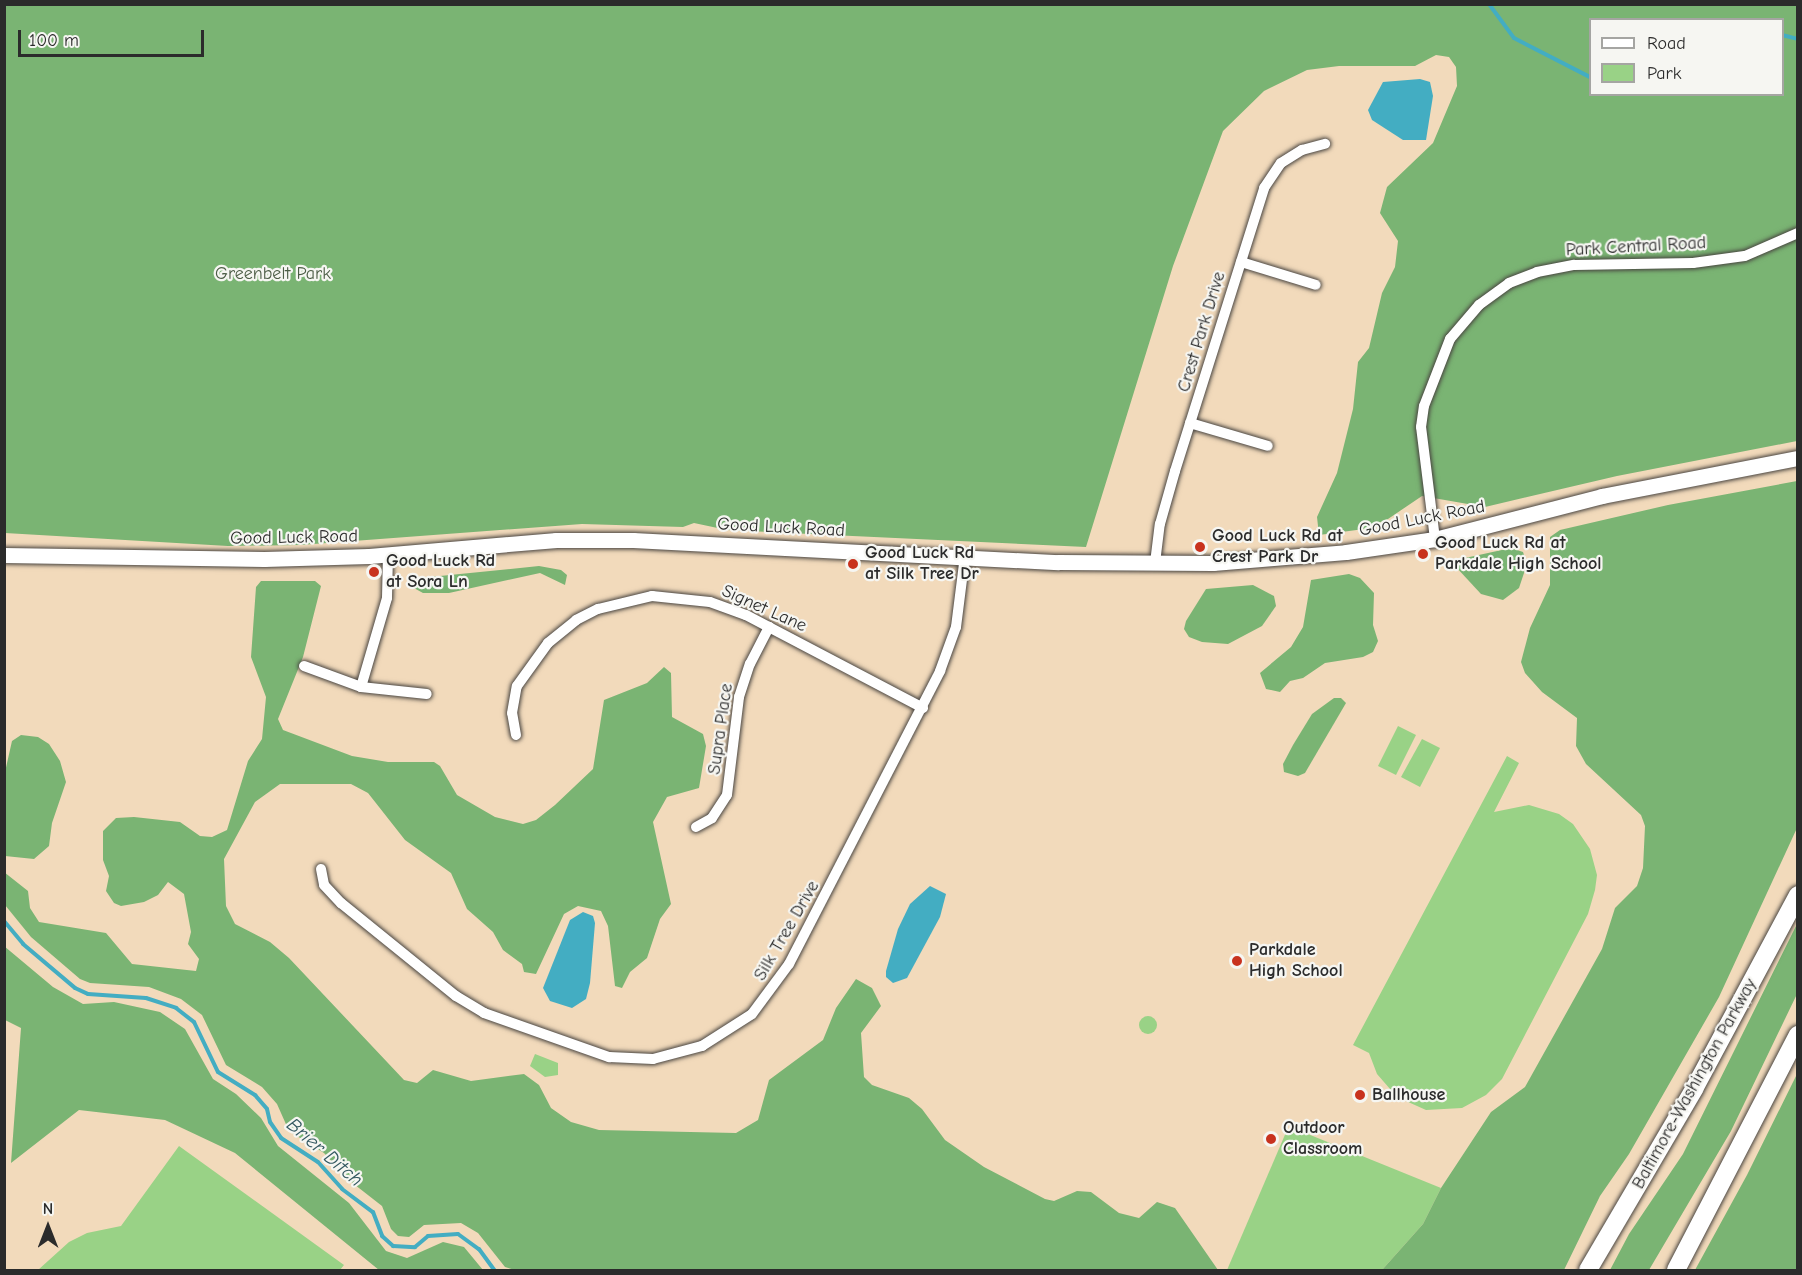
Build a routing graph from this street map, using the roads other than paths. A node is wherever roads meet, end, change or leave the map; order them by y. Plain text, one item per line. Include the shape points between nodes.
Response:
1 (1325, 144) dead end
2 (1797, 233) edge
3 (1241, 262) junction
4 (1316, 285) dead end
5 (1190, 423) junction
6 (1268, 446) dead end
7 (1797, 458) edge
8 (1435, 539) junction
9 (388, 553) junction
10 (4, 555) edge
11 (965, 556) junction
12 (1155, 563) junction
13 (769, 627) junction
14 (304, 666) dead end
15 (361, 687) junction
16 (427, 694) dead end
17 (923, 708) junction
18 (516, 735) dead end
19 (696, 827) dead end
20 (321, 869) dead end
21 (1797, 895) edge
22 (1797, 1035) edge
23 (1588, 1270) edge
24 (1676, 1270) edge

1 - 3 street, Crest Park Drive via 1291,156 1269,178
2 - 8 street, Park Central Road via 1745,256 1694,263 1574,265 1537,272 1509,283 1479,305 1450,339 1424,406 1421,427
3 - 4 street
3 - 5 street, Crest Park Drive
5 - 6 street
5 - 12 street, Crest Park Drive via 1160,524
7 - 8 main road, Good Luck Road via 1602,496
8 - 12 main road, Good Luck Road via 1290,558
9 - 10 main road, Good Luck Road via 264,559
9 - 11 main road, Good Luck Road via 556,540
9 - 15 street via 387,598
11 - 12 main road, Good Luck Road
11 - 17 street, Silk Tree Drive via 956,627
13 - 17 street, Signet Lane
13 - 18 street, Signet Lane via 726,607 671,597 634,598 598,609 560,632 525,672 513,700
13 - 19 street, Supra Place via 739,697 727,795 712,818
14 - 15 street
15 - 16 street
17 - 20 street, Silk Tree Drive via 773,990 740,1024 686,1052 638,1060 609,1057 484,1013 456,996 341,903 324,885
21 - 23 highway, Baltimore-Washington Parkway via 1694,1089
22 - 24 highway

